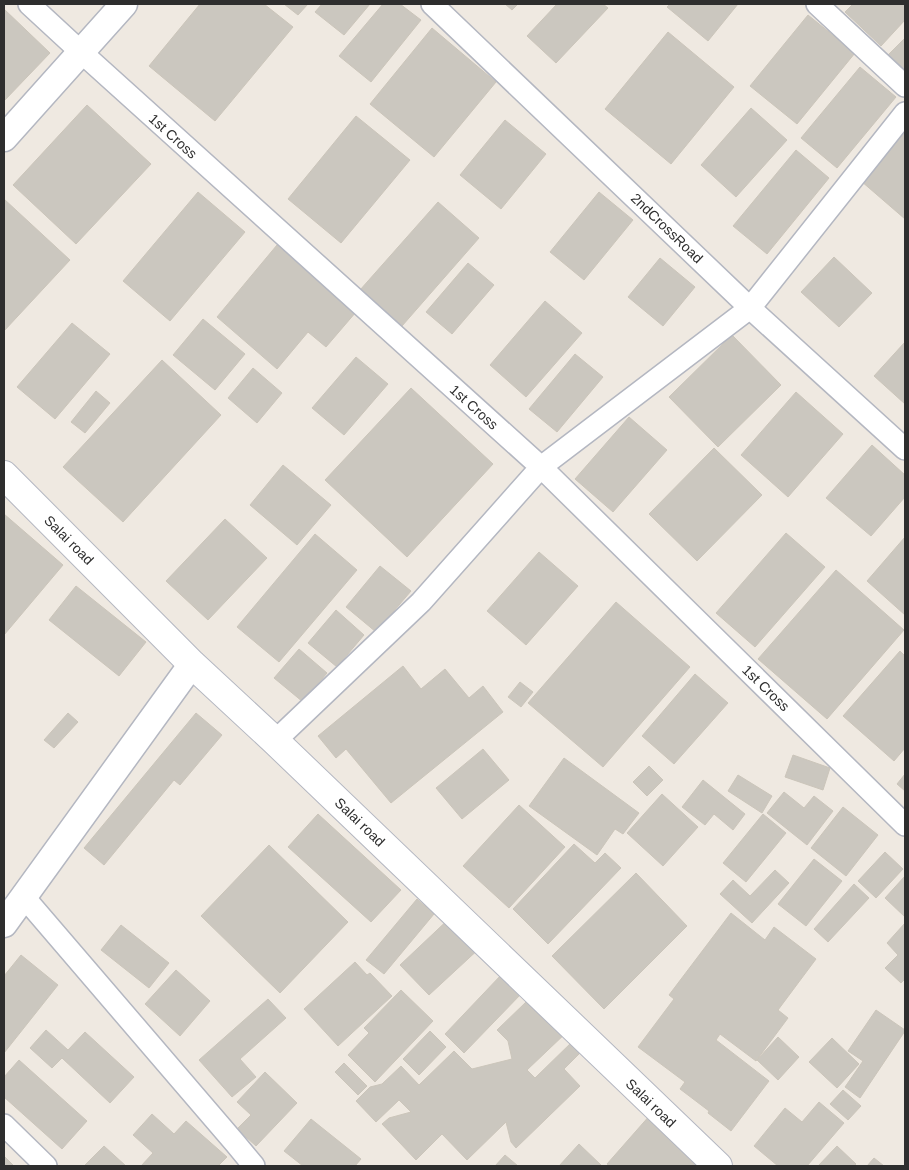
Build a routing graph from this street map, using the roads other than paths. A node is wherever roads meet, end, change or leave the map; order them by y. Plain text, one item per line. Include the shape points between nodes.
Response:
1 (29, 4) edge
2 (124, 4) edge
3 (432, 4) edge
4 (817, 4) edge
5 (81, 52) junction
6 (905, 86) edge
7 (905, 113) edge
8 (4, 138) edge
9 (750, 308) junction
10 (905, 449) edge
11 (541, 467) junction
12 (4, 475) edge
13 (192, 664) junction
14 (276, 741) junction
15 (905, 825) edge
16 (24, 897) junction
17 (4, 924) edge
18 (4, 1126) edge
19 (46, 1166) edge
20 (254, 1166) edge
21 (718, 1166) edge

1 - 5 street, 1st Cross
2 - 5 street
3 - 9 street, 2ndCrossRoad
4 - 6 street
5 - 8 street
5 - 11 street, 1st Cross
7 - 9 street
9 - 10 street, 2ndCrossRoad
9 - 11 street
11 - 14 street via 421,602
11 - 15 street, 1st Cross
12 - 13 main road, Salai road
13 - 14 main road, Salai road
13 - 16 street
14 - 21 main road, Salai road
16 - 17 street
16 - 20 street
18 - 19 street

